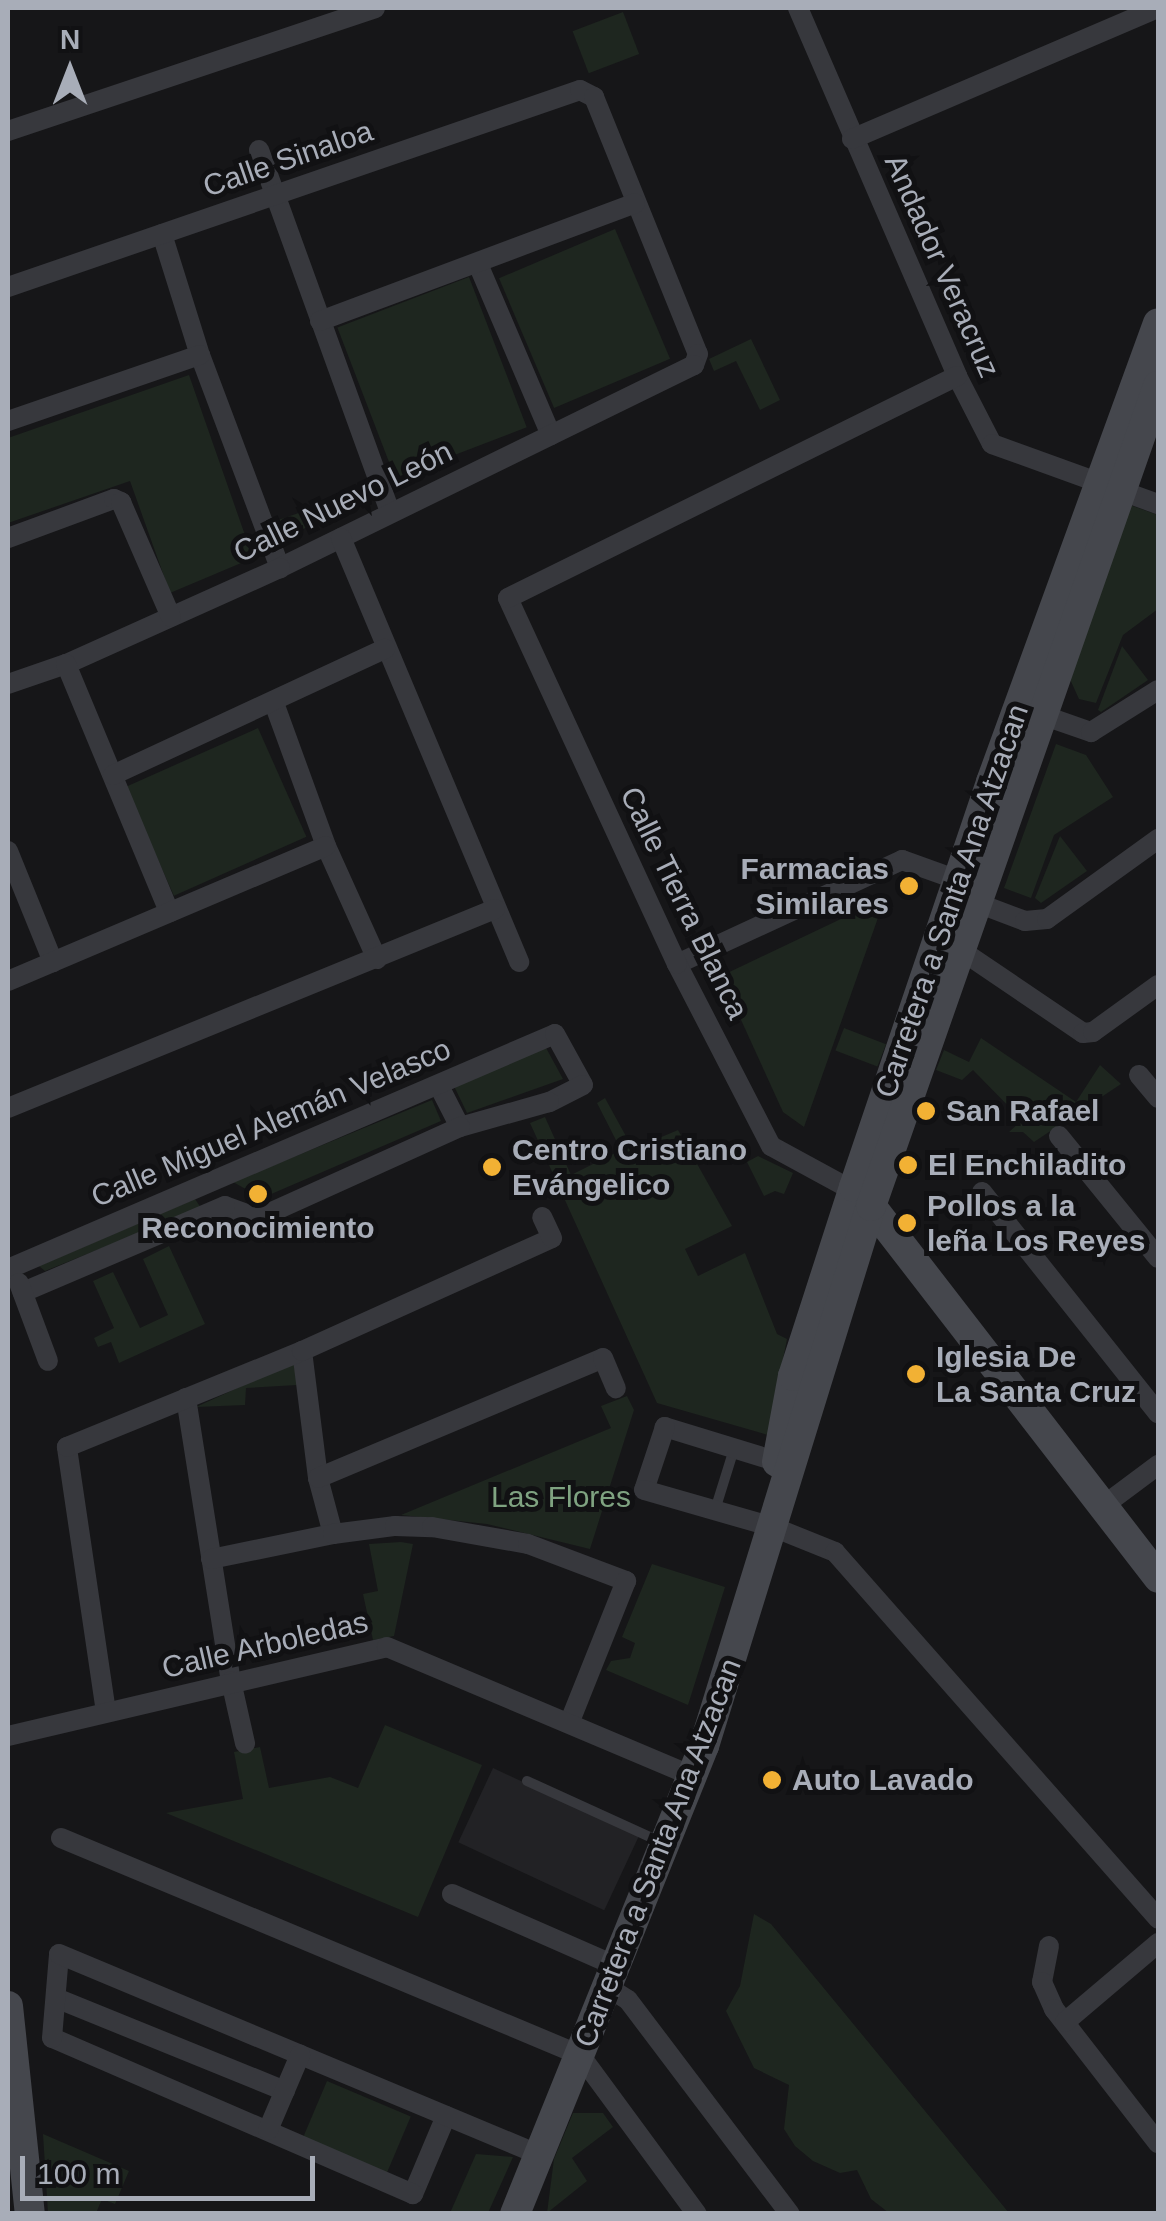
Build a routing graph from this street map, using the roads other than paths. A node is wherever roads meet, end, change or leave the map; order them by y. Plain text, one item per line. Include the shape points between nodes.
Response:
1 (375, 8) edge
2 (798, 8) edge
3 (1158, 8) edge
4 (8, 131) edge
5 (852, 139) junction
6 (260, 150) dead end
7 (276, 194) junction
8 (635, 203) junction
9 (162, 234) junction
10 (478, 264) junction
11 (8, 287) edge
12 (320, 321) junction
13 (1158, 324) edge
14 (200, 355) junction
15 (957, 376) junction
16 (1158, 386) edge
17 (8, 422) edge
18 (551, 436) junction
19 (1109, 486) junction
20 (1158, 504) edge
21 (390, 512) junction
22 (8, 538) edge
23 (341, 538) junction
24 (280, 568) junction
25 (171, 617) junction
26 (384, 649) junction
27 (66, 664) junction
28 (8, 684) edge
29 (1158, 690) edge
30 (274, 703) junction
31 (1044, 716) junction
32 (113, 776) junction
33 (1158, 839) edge
34 (326, 846) junction
35 (8, 851) edge
36 (958, 880) junction
37 (980, 904) junction
38 (495, 909) junction
39 (169, 912) junction
40 (962, 952) junction
41 (377, 959) junction
42 (53, 962) junction
43 (518, 962) dead end
44 (677, 964) junction
45 (8, 981) edge
46 (1158, 984) edge
47 (1139, 1075) dead end
48 (439, 1086) junction
49 (1158, 1098) edge
50 (8, 1108) edge
51 (460, 1127) junction
52 (1058, 1136) dead end
53 (206, 1182) junction
54 (982, 1192) dead end
55 (863, 1197) junction
56 (225, 1206) junction
57 (542, 1218) dead end
58 (909, 1255) junction
59 (1158, 1258) edge
60 (854, 1261) junction
61 (10, 1268) edge
62 (23, 1292) junction
63 (302, 1351) junction
64 (48, 1361) dead end
65 (616, 1388) dead end
66 (186, 1398) junction
67 (1158, 1412) edge
68 (734, 1448) junction
69 (1158, 1465) edge
70 (784, 1471) junction
71 (318, 1478) junction
72 (1103, 1506) junction
73 (715, 1510) junction
74 (773, 1526) junction
75 (333, 1534) junction
76 (211, 1558) junction
77 (1158, 1578) edge
78 (231, 1681) junction
79 (106, 1712) junction
80 (570, 1722) junction
81 (8, 1736) edge
82 (246, 1743) dead end
83 (693, 1776) junction
84 (527, 1781) dead end
85 (62, 1838) dead end
86 (667, 1845) junction
87 (452, 1894) dead end
88 (1158, 1919) edge
89 (1158, 1943) edge
90 (1048, 1946) dead end
91 (613, 1978) junction
92 (56, 1998) junction
93 (8, 2019) edge
94 (1065, 2022) junction
95 (300, 2055) junction
96 (580, 2055) junction
97 (284, 2090) junction
98 (446, 2116) junction
99 (268, 2130) junction
100 (1158, 2142) edge
101 (540, 2155) junction
102 (523, 2209) edge
103 (30, 2214) edge
104 (697, 2214) edge
105 (790, 2214) edge

1 - 4 street
2 - 5 street, Andador Veracruz
3 - 5 street
5 - 15 street, Andador Veracruz
6 - 7 street
7 - 8 street, Calle Sinaloa via 580,90 589,92
7 - 9 street, Calle Sinaloa
7 - 12 street
8 - 10 street
8 - 18 street, Calle Nuevo León via 697,361
9 - 11 street, Calle Sinaloa
9 - 14 street
10 - 12 street
10 - 18 street
12 - 21 street
13 - 19 street, Carretera a Santa Ana Atzacan
14 - 17 street
14 - 24 street
15 - 19 street, Andador Veracruz via 992,444
15 - 44 street, Calle Tierra Blanca via 508,598
16 - 19 street, Carretera a Santa Ana Atzacan
18 - 21 street, Calle Nuevo León
19 - 20 street, Andador Veracruz
19 - 31 street, Carretera a Santa Ana Atzacan
19 - 36 street, Carretera a Santa Ana Atzacan
21 - 23 street, Calle Nuevo León
22 - 25 street via 114,499 122,502
23 - 24 street, Calle Nuevo León
23 - 26 street
24 - 25 street, Calle Nuevo León
25 - 27 street, Calle Nuevo León
26 - 30 street
26 - 38 street
27 - 28 street, Calle Nuevo León
27 - 32 street
29 - 31 street via 1091,732
30 - 32 street
30 - 34 street
31 - 37 street, Carretera a Santa Ana Atzacan
32 - 39 street
33 - 37 street via 1047,920 1025,922
34 - 39 street
34 - 41 street
35 - 42 street
36 - 44 street via 902,860
36 - 55 street, Carretera a Santa Ana Atzacan
37 - 40 street, Carretera a Santa Ana Atzacan
38 - 41 street
38 - 43 street
39 - 42 street
40 - 46 street via 1083,1033
40 - 55 street, Carretera a Santa Ana Atzacan
41 - 50 street
42 - 45 street
44 - 55 street, Calle Tierra Blanca via 771,1146
47 - 49 street
48 - 51 street
48 - 51 street, Calle Miguel Alemán Velasco via 554,1034 583,1084 549,1102
48 - 53 street, Calle Miguel Alemán Velasco
51 - 56 street, Calle Miguel Alemán Velasco via 258,1218
52 - 59 street
53 - 56 street
53 - 61 street, Calle Miguel Alemán Velasco
54 - 67 street
55 - 58 street
55 - 60 street, Carretera a Santa Ana Atzacan
55 - 70 street, Carretera a Santa Ana Atzacan via 792,1376
56 - 62 street, Calle Miguel Alemán Velasco
57 - 63 street via 552,1238
58 - 60 street via 879,1242
58 - 72 street
60 - 70 street, Carretera a Santa Ana Atzacan
61 - 62 street, Calle Miguel Alemán Velasco
62 - 64 street
63 - 66 street
63 - 71 street
65 - 71 street via 603,1358
66 - 76 street
66 - 79 street via 68,1446
68 - 70 street
68 - 73 lane
68 - 73 street via 664,1427 644,1490
69 - 72 street
70 - 74 street, Carretera a Santa Ana Atzacan
71 - 75 street
72 - 77 street
73 - 74 street
74 - 83 street, Carretera a Santa Ana Atzacan
74 - 88 street via 835,1552
75 - 76 street
75 - 80 street via 394,1526 484,1535 626,1581
76 - 78 street
78 - 79 street, Calle Arboledas
78 - 80 street, Calle Arboledas via 388,1647
78 - 82 street
79 - 81 street, Calle Arboledas
80 - 83 street, Calle Arboledas
83 - 86 street, Carretera a Santa Ana Atzacan
84 - 86 lane
85 - 96 street
86 - 91 street, Carretera a Santa Ana Atzacan
87 - 91 street
89 - 94 street
90 - 94 street via 1042,1982
91 - 96 street, Carretera a Santa Ana Atzacan
91 - 105 street
92 - 95 street via 59,1954
92 - 97 street
92 - 99 street via 52,2038
93 - 103 street
94 - 100 street
95 - 97 street
95 - 98 street
96 - 101 street, Carretera a Santa Ana Atzacan
96 - 104 street
97 - 99 street
98 - 99 street via 412,2194
98 - 101 street
101 - 102 street, Carretera a Santa Ana Atzacan

